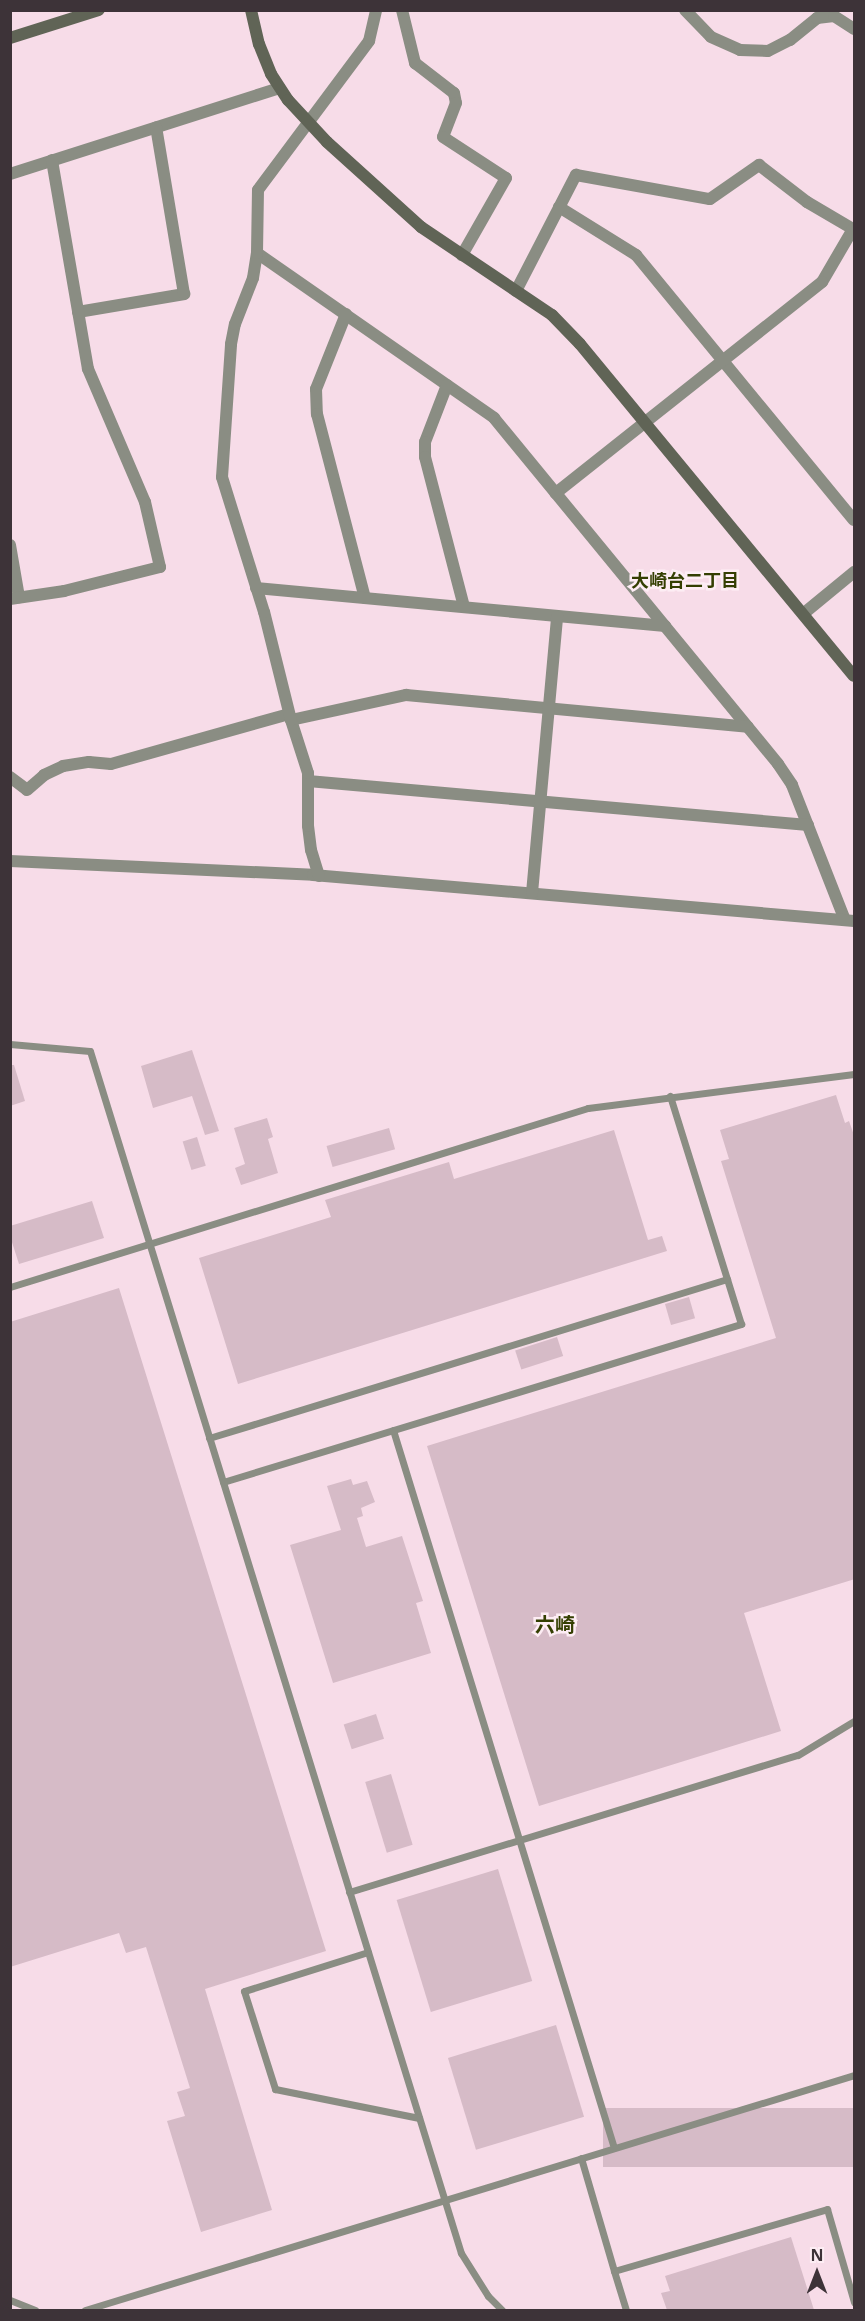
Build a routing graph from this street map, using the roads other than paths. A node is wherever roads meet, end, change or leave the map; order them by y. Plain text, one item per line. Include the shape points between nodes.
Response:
1 (99, 10) edge
2 (251, 10) edge
3 (376, 10) edge
4 (402, 10) edge
5 (685, 10) edge
6 (855, 28) edge
7 (10, 38) edge
8 (280, 88) junction
9 (310, 124) junction
10 (156, 127) junction
11 (52, 160) junction
12 (10, 174) edge
13 (559, 207) junction
14 (257, 253) junction
15 (462, 255) junction
16 (516, 291) junction
17 (78, 312) junction
18 (346, 314) junction
19 (723, 360) junction
20 (447, 385) junction
21 (645, 422) junction
22 (556, 493) junction
23 (855, 520) edge
24 (10, 544) edge
25 (855, 572) edge
26 (256, 588) junction
27 (15, 598) edge
28 (365, 598) junction
29 (464, 607) junction
30 (803, 614) junction
31 (557, 616) junction
32 (665, 626) junction
33 (855, 676) edge
34 (548, 708) junction
35 (290, 717) junction
36 (748, 727) junction
37 (10, 777) edge
38 (308, 782) junction
39 (540, 802) junction
40 (808, 825) junction
41 (10, 861) edge
42 (319, 876) junction
43 (532, 893) junction
44 (850, 920) edge
45 (10, 1044) edge
46 (855, 1074) edge
47 (670, 1095) junction
48 (149, 1244) junction
49 (727, 1280) junction
50 (10, 1287) edge
51 (393, 1430) junction
52 (209, 1438) junction
53 (223, 1482) junction
54 (855, 1721) edge
55 (519, 1840) junction
56 (349, 1892) junction
57 (368, 1952) junction
58 (855, 2075) edge
59 (419, 2118) junction
60 (614, 2148) junction
61 (581, 2158) junction
62 (444, 2200) junction
63 (614, 2271) junction
64 (10, 2300) edge
65 (855, 2302) edge
66 (35, 2310) edge
67 (85, 2310) edge
68 (502, 2310) edge
69 (626, 2310) edge

1 - 7 street
2 - 8 street via 259,44
3 - 9 street via 369,41
4 - 15 street via 414,63 454,93 456,103 443,137 506,178
5 - 6 street via 711,37 740,50 768,51 790,40 817,18 834,16
8 - 9 street
8 - 10 street
9 - 14 street via 258,190
9 - 15 street via 421,227
10 - 11 street
10 - 17 street via 184,294
11 - 12 street
11 - 17 street
13 - 16 street
13 - 19 street via 636,255
13 - 19 street via 576,175 710,199 759,165 807,202 853,229 822,282
14 - 18 street
14 - 26 street via 253,278 231,344 222,477
15 - 16 street
16 - 21 street via 552,315
17 - 27 street via 88,369 145,502 160,567 64,591
18 - 20 street
18 - 28 street via 316,389 317,414
19 - 21 street
19 - 23 street
20 - 22 street via 494,418
20 - 29 street via 425,442 425,458
21 - 22 street
21 - 30 street
22 - 32 street
24 - 27 street
25 - 30 street
26 - 28 street
26 - 35 street
28 - 29 street
29 - 31 street
30 - 33 street
31 - 32 street
31 - 34 street
32 - 36 street
34 - 35 street via 406,695
34 - 36 street
34 - 39 street
35 - 37 street via 111,764 63,766 27,790
35 - 38 street
36 - 40 street via 792,785
38 - 39 street
38 - 42 street via 308,826
39 - 40 street
39 - 43 street
40 - 44 street
41 - 42 street
42 - 43 street
43 - 44 street
45 - 48 lane via 90,1051
46 - 47 lane
47 - 48 lane via 588,1108
47 - 49 lane
48 - 50 lane
48 - 52 lane
49 - 51 lane via 741,1324
49 - 52 lane
51 - 53 lane
51 - 55 lane
52 - 53 lane
53 - 56 lane
54 - 55 lane via 798,1755
55 - 56 lane
55 - 60 lane
56 - 57 lane
57 - 59 lane
57 - 59 lane via 244,1991 275,2089
58 - 60 lane
59 - 62 lane
60 - 61 lane
61 - 62 lane
61 - 63 lane
62 - 67 lane
62 - 68 lane via 461,2253
63 - 65 lane via 827,2209
63 - 69 lane
64 - 66 lane

